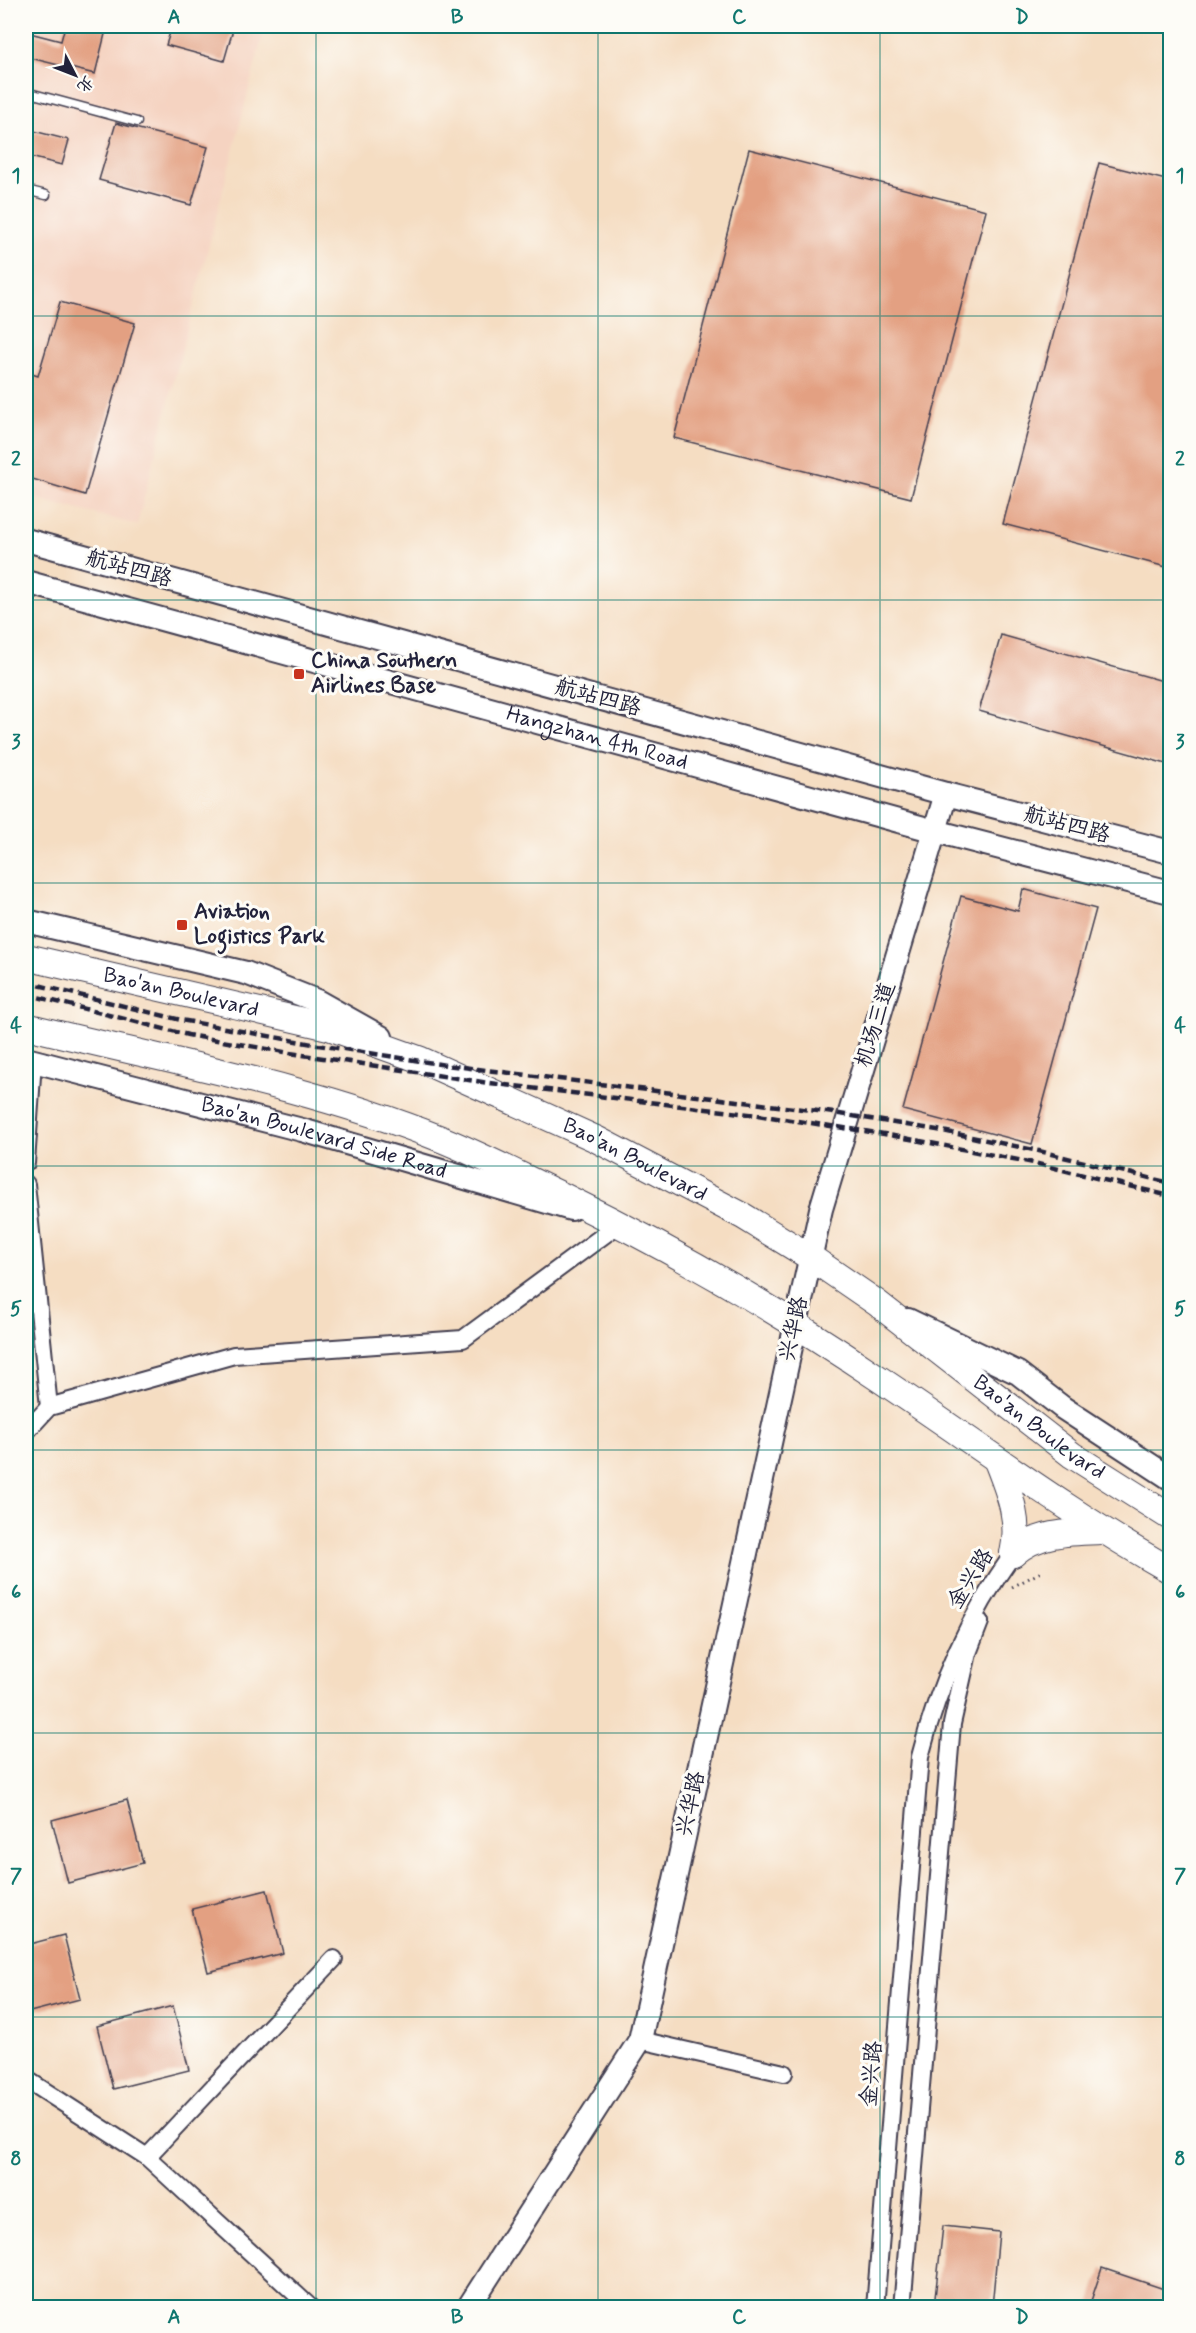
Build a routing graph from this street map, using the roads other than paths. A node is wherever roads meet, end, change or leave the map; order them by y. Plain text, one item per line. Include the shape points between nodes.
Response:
1 (26, 92) edge
2 (137, 122) dead end
3 (26, 190) edge
4 (46, 195) dead end
5 (26, 540) edge
6 (26, 582) edge
7 (946, 794) junction
8 (935, 831) junction
9 (1170, 852) edge
10 (1170, 892) edge
11 (26, 921) edge
12 (26, 957) edge
13 (26, 1026) edge
14 (29, 1060) edge
15 (421, 1060) junction
16 (26, 1163) edge
17 (26, 1184) edge
18 (619, 1224) junction
19 (810, 1257) junction
20 (877, 1304) junction
21 (795, 1326) junction
22 (49, 1407) junction
23 (26, 1432) edge
24 (997, 1461) junction
25 (1170, 1478) edge
26 (1170, 1517) edge
27 (1101, 1531) junction
28 (1013, 1554) junction
29 (1170, 1570) edge
30 (334, 1959) dead end
31 (640, 2040) junction
32 (784, 2073) dead end
33 (26, 2079) edge
34 (147, 2157) junction
35 (311, 2307) edge
36 (468, 2307) edge
37 (875, 2307) edge
38 (902, 2307) edge

1 - 2 lane
3 - 4 lane
5 - 7 street, 航站四路
6 - 8 street, Hangzhan 4th Road
7 - 8 street, 机场三道
7 - 9 street, 航站四路
8 - 10 street, Hangzhan 4th Road
8 - 19 street, 机场三道 via 820,1209
11 - 15 street via 246,973 317,1001
12 - 15 main road, Bao'an Boulevard via 329,1027
13 - 18 main road via 376,1114 443,1139
14 - 16 street
14 - 18 street, Bao'an Boulevard Side Road via 392,1155
15 - 19 main road, Bao'an Boulevard via 616,1149 743,1216
17 - 22 street
18 - 21 main road
18 - 22 street via 463,1339 234,1355
19 - 20 main road, Bao'an Boulevard
19 - 21 street, 兴华路
20 - 25 street via 1018,1373
20 - 26 main road, Bao'an Boulevard via 1072,1455
21 - 24 main road via 873,1374
21 - 31 street, 兴华路
22 - 23 street
24 - 27 main road
24 - 28 main road via 1013,1502 1017,1537
27 - 28 main road via 1059,1533 1023,1545
27 - 29 main road
28 - 37 street, 金兴路 via 977,1607 949,1665 920,1757
28 - 38 street, 金兴路 via 995,1586 968,1653 952,1724
30 - 34 street
31 - 32 street
31 - 36 street, 兴华路
33 - 34 street
34 - 35 street

